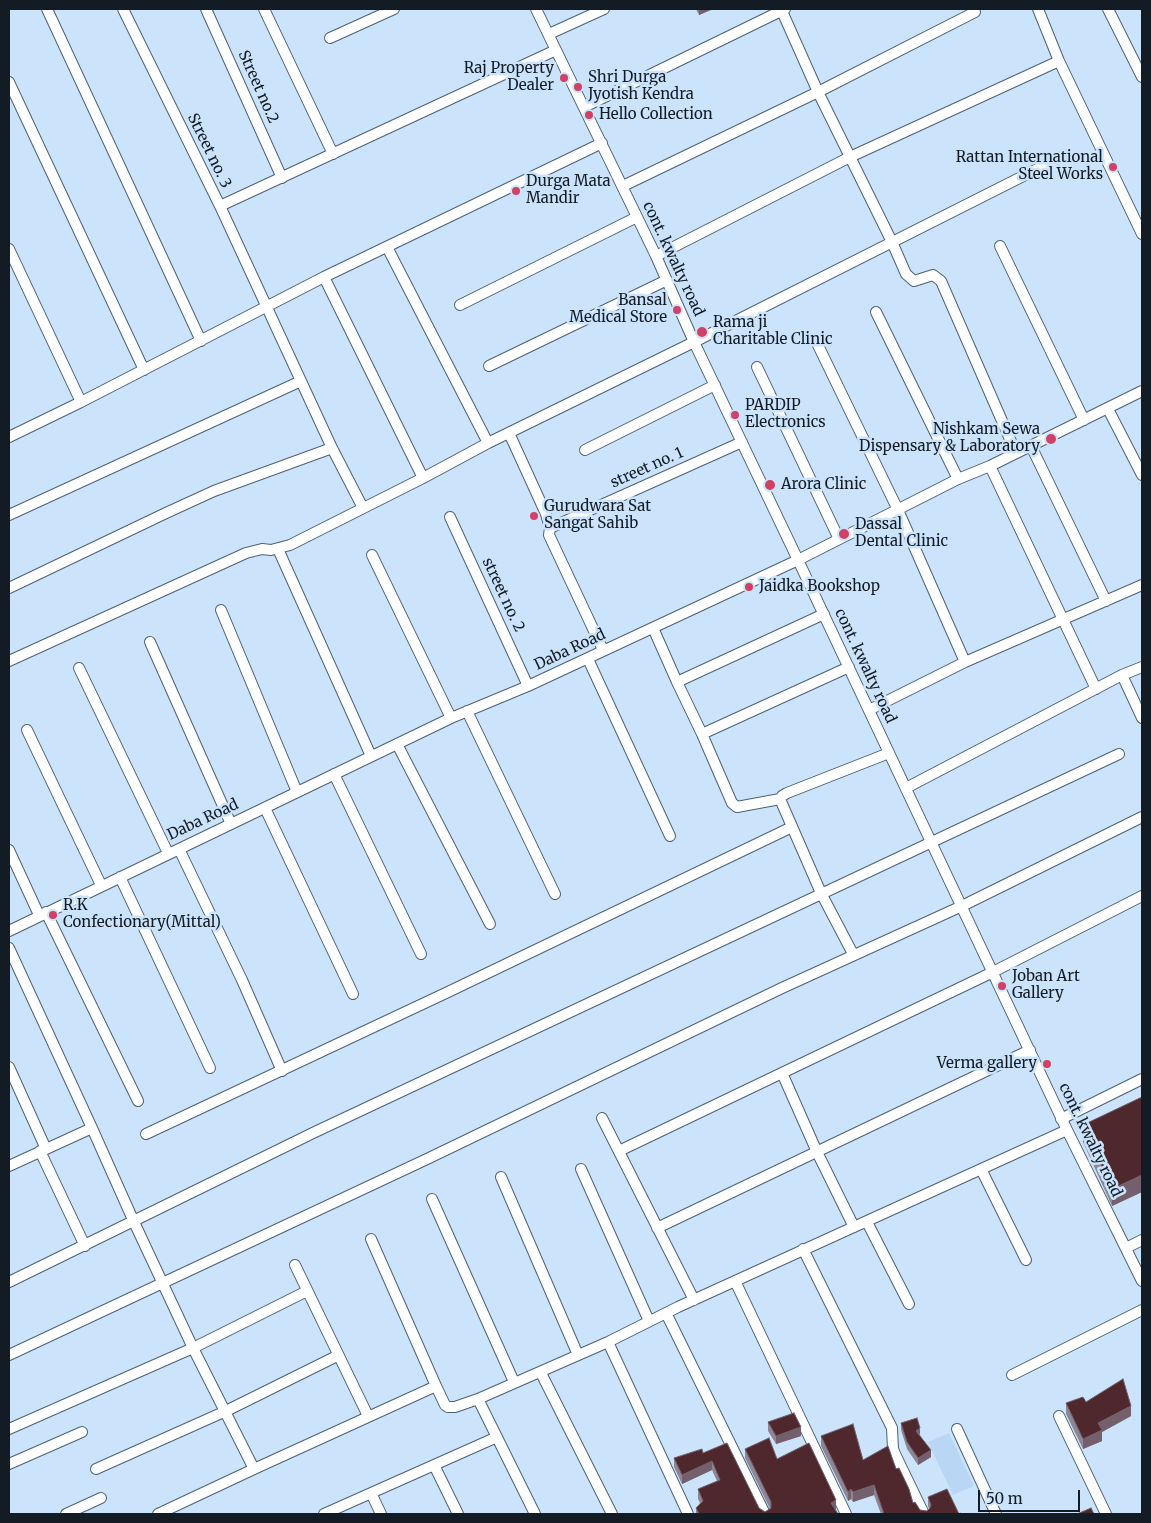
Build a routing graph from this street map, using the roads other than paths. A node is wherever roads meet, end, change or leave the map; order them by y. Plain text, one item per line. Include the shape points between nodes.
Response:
1 (47, 9) edge
2 (123, 9) edge
3 (206, 9) edge
4 (264, 9) edge
5 (394, 9) edge
6 (536, 9) edge
7 (604, 9) edge
8 (783, 9) edge
9 (1038, 9) edge
10 (1108, 9) edge
11 (975, 12) dead end
12 (549, 34) junction
13 (330, 38) dead end
14 (556, 50) junction
15 (1059, 61) junction
16 (1142, 77) edge
17 (9, 82) edge
18 (818, 92) junction
19 (584, 107) junction
20 (602, 144) junction
21 (333, 154) junction
22 (1063, 156) dead end
23 (850, 157) junction
24 (282, 178) junction
25 (623, 186) junction
26 (220, 206) junction
27 (637, 217) junction
28 (1142, 234) edge
29 (892, 242) junction
30 (1000, 246) dead end
31 (387, 247) junction
32 (9, 249) edge
33 (656, 256) junction
34 (324, 277) junction
35 (667, 280) junction
36 (460, 305) dead end
37 (267, 306) junction
38 (876, 312) dead end
39 (815, 339) dead end
40 (201, 341) junction
41 (694, 342) junction
42 (489, 366) dead end
43 (757, 367) dead end
44 (144, 370) junction
45 (301, 381) junction
46 (715, 385) junction
47 (1142, 391) edge
48 (81, 402) junction
49 (1108, 408) junction
50 (1084, 420) junction
51 (509, 433) junction
52 (9, 437) edge
53 (742, 442) junction
54 (488, 443) junction
55 (1031, 446) junction
56 (332, 448) junction
57 (585, 450) dead end
58 (1016, 453) junction
59 (990, 466) junction
60 (1142, 475) edge
61 (423, 478) junction
62 (958, 479) junction
63 (363, 508) junction
64 (898, 510) junction
65 (9, 516) edge
66 (450, 517) dead end
67 (550, 528) junction
68 (839, 539) junction
69 (278, 549) junction
70 (372, 554) dead end
71 (798, 560) junction
72 (1142, 585) edge
73 (9, 588) edge
74 (1106, 601) junction
75 (221, 610) dead end
76 (824, 614) junction
77 (1063, 621) junction
78 (653, 628) junction
79 (150, 642) dead end
80 (603, 650) junction
81 (588, 658) junction
82 (9, 661) edge
83 (965, 662) junction
84 (849, 667) junction
85 (1142, 667) edge
86 (79, 668) dead end
87 (1122, 675) junction
88 (677, 682) junction
89 (528, 686) junction
90 (1096, 689) junction
91 (869, 710) junction
92 (466, 711) junction
93 (451, 718) junction
94 (1142, 718) edge
95 (27, 730) dead end
96 (702, 734) junction
97 (398, 744) junction
98 (889, 753) junction
99 (1119, 754) dead end
100 (371, 756) junction
101 (334, 774) junction
102 (906, 788) junction
103 (297, 792) junction
104 (780, 799) junction
105 (265, 808) junction
106 (1142, 817) edge
107 (231, 824) junction
108 (792, 827) junction
109 (670, 836) dead end
110 (931, 842) junction
111 (179, 849) junction
112 (9, 850) edge
113 (168, 853) junction
114 (120, 877) junction
115 (101, 885) junction
116 (821, 893) junction
117 (555, 894) dead end
118 (1142, 896) edge
119 (962, 906) junction
120 (42, 913) junction
121 (490, 924) dead end
122 (9, 931) edge
123 (9, 948) edge
124 (421, 954) dead end
125 (852, 954) junction
126 (993, 972) junction
127 (353, 994) dead end
128 (1030, 1050) junction
129 (9, 1067) edge
130 (210, 1068) dead end
131 (282, 1071) junction
132 (782, 1073) junction
133 (1142, 1079) edge
134 (138, 1101) dead end
135 (602, 1118) dead end
136 (1062, 1118) junction
137 (92, 1128) junction
138 (1066, 1130) junction
139 (146, 1134) dead end
140 (43, 1150) junction
141 (619, 1151) junction
142 (817, 1152) junction
143 (9, 1166) edge
144 (581, 1169) dead end
145 (981, 1169) junction
146 (501, 1177) dead end
147 (432, 1200) dead end
148 (134, 1222) junction
149 (867, 1222) junction
150 (854, 1227) junction
151 (657, 1228) junction
152 (371, 1239) dead end
153 (1142, 1240) edge
154 (85, 1246) junction
155 (1126, 1248) junction
156 (803, 1249) junction
157 (1026, 1260) dead end
158 (295, 1265) dead end
159 (735, 1281) junction
160 (9, 1282) edge
161 (1142, 1282) edge
162 (164, 1284) junction
163 (307, 1291) junction
164 (694, 1300) junction
165 (909, 1304) dead end
166 (1142, 1310) edge
167 (666, 1313) junction
168 (648, 1321) junction
169 (608, 1342) junction
170 (193, 1348) junction
171 (9, 1355) edge
172 (578, 1355) junction
173 (337, 1356) junction
174 (541, 1373) junction
175 (1012, 1375) dead end
176 (514, 1382) junction
177 (436, 1386) junction
178 (478, 1399) junction
179 (226, 1411) junction
180 (368, 1416) junction
181 (1058, 1416) dead end
182 (9, 1429) edge
183 (957, 1429) dead end
184 (82, 1432) dead end
185 (497, 1437) junction
186 (9, 1464) edge
187 (434, 1465) junction
188 (96, 1469) dead end
189 (254, 1469) junction
190 (371, 1493) junction
191 (101, 1498) dead end
192 (66, 1514) edge
193 (158, 1514) edge
194 (324, 1514) edge
195 (381, 1514) edge
196 (458, 1514) edge
197 (535, 1514) edge
198 (612, 1514) edge
199 (688, 1514) edge
200 (765, 1514) edge
201 (846, 1514) edge
202 (924, 1514) edge
203 (996, 1514) edge
204 (1106, 1514) edge

1 - 40 street
2 - 26 street, Street no. 3
3 - 24 street, Street no.2
4 - 21 street
5 - 13 street
6 - 12 street, cont. kwalty road
7 - 12 street
8 - 18 street
8 - 19 street
9 - 15 street
10 - 16 street
11 - 18 street
12 - 14 street, cont. kwalty road
14 - 19 street, cont. kwalty road
14 - 21 street
15 - 23 street
15 - 28 street
17 - 44 street
18 - 23 street
18 - 25 street
19 - 20 street, cont. kwalty road
20 - 25 street, cont. kwalty road
20 - 31 street
21 - 24 street
22 - 29 street
23 - 29 street
23 - 33 street
24 - 26 street
25 - 27 street, cont. kwalty road
26 - 37 street, Street no. 3
27 - 33 street, cont. kwalty road
27 - 36 street
29 - 41 street
29 - 58 street via 910,279 933,276 941,281
30 - 50 street
31 - 34 street
31 - 54 street
32 - 48 street
33 - 35 street, cont. kwalty road
34 - 37 street
34 - 61 street
35 - 41 street, cont. kwalty road
35 - 42 street
37 - 40 street
37 - 45 street, Street no. 3
38 - 62 street
39 - 64 street
40 - 44 street
41 - 46 street, cont. kwalty road
41 - 51 street
43 - 68 street
44 - 48 street
45 - 56 street, Street no. 3
45 - 65 street
46 - 53 street, cont. kwalty road
46 - 57 street
47 - 49 street, Daba Road
48 - 52 street
49 - 50 street, Daba Road
49 - 60 street
50 - 55 street, Daba Road
51 - 54 street
51 - 67 street
53 - 67 street, street no. 1
53 - 71 street, cont. kwalty road
54 - 61 street
55 - 58 street, Daba Road
55 - 74 street
56 - 63 street, Street no. 3
56 - 73 street via 214,491
58 - 59 street, Daba Road
59 - 62 street, Daba Road
59 - 77 street
61 - 63 street
62 - 64 street, Daba Road
63 - 69 street
64 - 68 street, Daba Road
64 - 83 street
66 - 89 street, street no. 2
67 - 80 street via 549,535
68 - 71 street, Daba Road
69 - 82 street via 246,553
69 - 100 street
70 - 93 street
71 - 76 street, cont. kwalty road
71 - 78 street, Daba Road
72 - 74 street
74 - 77 street
75 - 103 street
76 - 84 street, cont. kwalty road
76 - 88 street
77 - 83 street
77 - 90 street
78 - 80 street, Daba Road
78 - 88 street
79 - 107 street
80 - 81 street, Daba Road
81 - 89 street, Daba Road
81 - 109 street
83 - 91 street
84 - 91 street, cont. kwalty road
84 - 96 street
85 - 87 street
86 - 113 street
87 - 90 street
87 - 94 street
88 - 96 street
89 - 92 street, Daba Road
90 - 102 street
91 - 98 street, cont. kwalty road
92 - 93 street, Daba Road
92 - 117 street
93 - 97 street, Daba Road
95 - 115 street
96 - 104 street via 734,805 741,807
97 - 100 street, Daba Road
97 - 121 street
98 - 102 street, cont. kwalty road
98 - 104 street via 786,793
99 - 110 street
100 - 101 street, Daba Road
101 - 103 street, Daba Road
101 - 124 street
102 - 110 street, cont. kwalty road
103 - 105 street, Daba Road
104 - 108 street
105 - 107 street, Daba Road
105 - 127 street
106 - 119 street
107 - 111 street, Daba Road
108 - 116 street
108 - 131 street
110 - 116 street
110 - 119 street, cont. kwalty road
111 - 113 street, Daba Road
111 - 131 street
112 - 120 street
113 - 114 street, Daba Road
114 - 115 street, Daba Road
114 - 130 street
115 - 120 street, Daba Road
116 - 125 street
116 - 148 street via 315,1132
118 - 126 street
119 - 125 street
119 - 126 street, cont. kwalty road
120 - 122 street, Daba Road
120 - 134 street
123 - 137 street
125 - 162 street
126 - 128 street, cont. kwalty road
126 - 132 street
128 - 136 street, cont. kwalty road
128 - 142 street
129 - 140 street
131 - 139 street
132 - 141 street
132 - 142 street
133 - 136 street
135 - 141 street
136 - 138 street, cont. kwalty road
137 - 140 street
137 - 148 street
138 - 145 street
138 - 155 street, cont. kwalty road
140 - 143 street
140 - 154 street
141 - 151 street
142 - 150 street
142 - 151 street
144 - 168 street
145 - 149 street
145 - 157 street
146 - 172 street
147 - 176 street
148 - 154 street
148 - 162 street
149 - 150 street
149 - 165 street
150 - 156 street
151 - 164 street
152 - 177 street
153 - 155 street
154 - 160 street
155 - 161 street, cont. kwalty road
156 - 159 street
156 - 202 street via 892,1428 893,1449
158 - 163 street
159 - 164 street
159 - 201 street
162 - 170 street
162 - 171 street
163 - 170 street
163 - 173 street
164 - 167 street
166 - 175 street
167 - 168 street
167 - 200 street
168 - 169 street
169 - 172 street
169 - 199 street
170 - 179 street
170 - 182 street
172 - 174 street
173 - 179 street
173 - 180 street
174 - 176 street
174 - 198 street
176 - 178 street
177 - 178 street via 445,1405 451,1408
177 - 180 street
178 - 185 street
179 - 188 street
179 - 189 street
180 - 189 street
181 - 204 street
183 - 203 street
184 - 186 street
185 - 187 street
185 - 197 street
187 - 190 street
187 - 196 street
189 - 193 street
190 - 194 street
190 - 195 street
191 - 192 street

